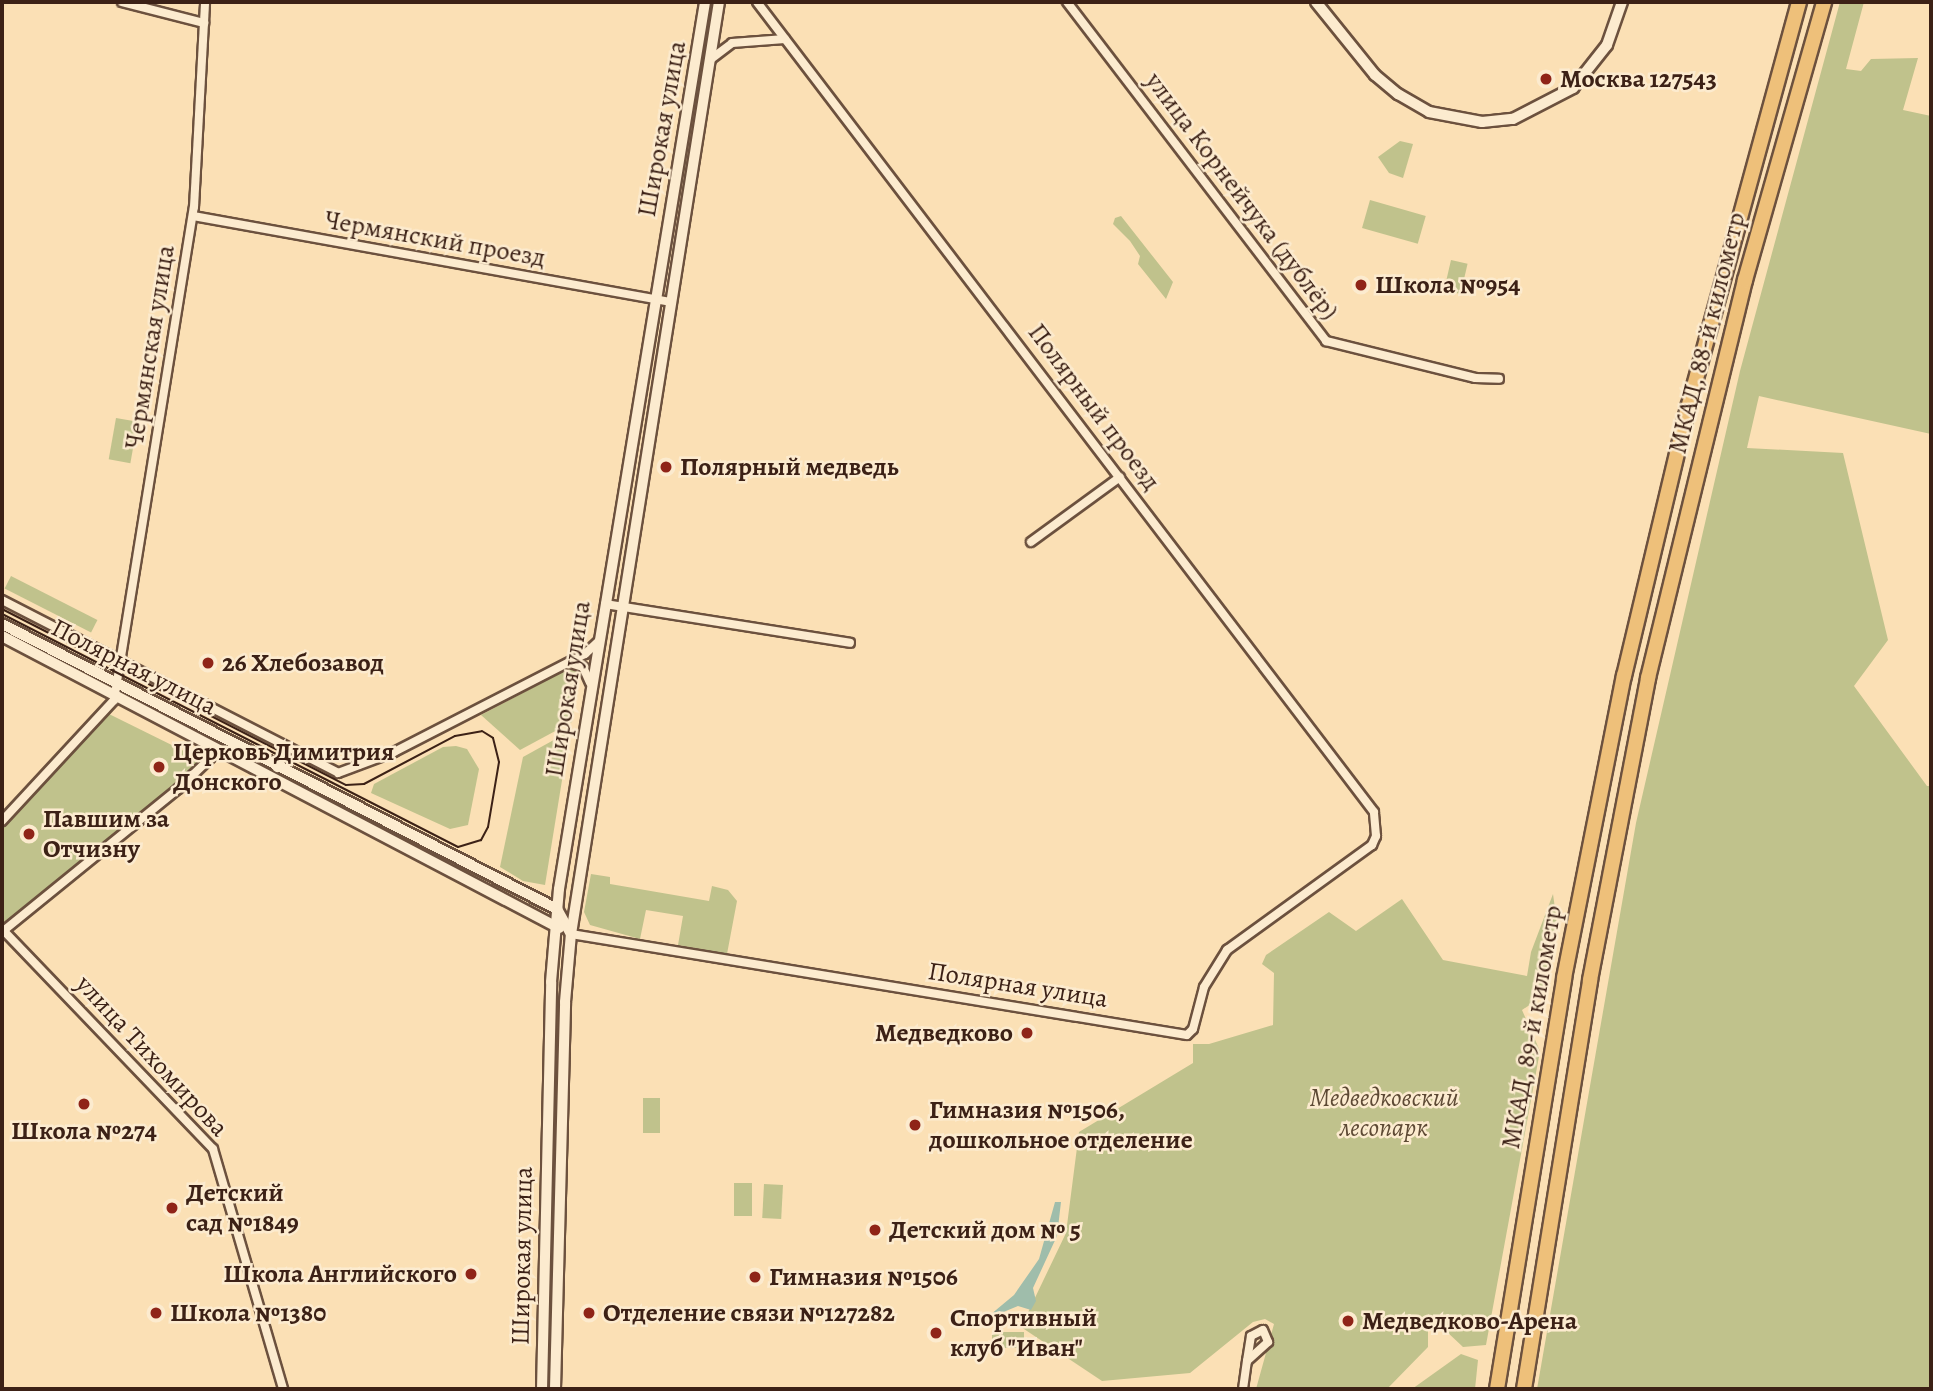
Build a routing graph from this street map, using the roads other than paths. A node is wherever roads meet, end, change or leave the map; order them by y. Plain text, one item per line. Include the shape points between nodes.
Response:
1 (122, 2) edge
2 (205, 2) edge
3 (705, 2) edge
4 (719, 2) edge
5 (757, 2) edge
6 (1067, 2) edge
7 (1316, 2) edge
8 (1622, 2) edge
9 (1799, 2) edge
10 (1824, 2) edge
11 (204, 23) junction
12 (785, 39) junction
13 (697, 55) junction
14 (711, 59) junction
15 (192, 216) junction
16 (663, 256) junction
17 (677, 256) junction
18 (655, 300) junction
19 (670, 302) junction
20 (1499, 379) dead end
21 (1120, 477) junction
22 (1031, 542) dead end
23 (2, 600) edge
24 (605, 604) junction
25 (620, 606) junction
26 (2, 624) edge
27 (2, 636) edge
28 (599, 641) junction
29 (850, 643) dead end
30 (121, 662) junction
31 (567, 663) junction
32 (1624, 676) joint
33 (1648, 678) joint
34 (116, 690) junction
35 (590, 695) junction
36 (287, 748) junction
37 (219, 750) junction
38 (277, 768) junction
39 (2, 821) edge
40 (1372, 845) joint
41 (557, 909) junction
42 (556, 926) junction
43 (3, 932) edge
44 (571, 934) junction
45 (543, 1296) junction
46 (556, 1296) junction
47 (543, 1336) junction
48 (556, 1336) junction
49 (1247, 1361) dead end
50 (283, 1389) edge
51 (542, 1389) edge
52 (555, 1389) edge
53 (1243, 1389) edge
54 (1497, 1389) edge
55 (1524, 1389) edge

1 - 11 street
2 - 11 street, Чермянская улица
3 - 13 main road, Широкая улица
4 - 14 main road, Широкая улица
5 - 12 street, Полярный проезд
6 - 20 street, улица Корнейчука (дублёр) via 1326,341 1475,378
7 - 8 street via 1375,75 1398,94 1429,112 1482,122 1513,119 1573,88 1607,45
9 - 32 highway, МКАД, 88-й километр via 1688,408
10 - 33 highway, МКАД, 88-й километр via 1745,280
11 - 15 street, Чермянская улица
12 - 14 street via 732,43
12 - 21 street, Полярный проезд
13 - 14 main road via 704,51
13 - 16 main road, Широкая улица
14 - 17 main road, Широкая улица
15 - 18 street, Чермянский проезд
15 - 30 street, Чермянская улица
16 - 17 main road via 667,264
16 - 18 main road, Широкая улица
17 - 19 main road, Широкая улица
18 - 19 street, Чермянский проезд
18 - 24 main road, Широкая улица
19 - 25 main road, Широкая улица
21 - 22 street
21 - 40 street, Полярный проезд via 1374,812 1378,826
23 - 30 street
24 - 25 street
24 - 28 main road, Широкая улица
25 - 29 street
25 - 44 main road, Широкая улица
26 - 34 main road, Полярная улица
27 - 34 main road, Полярная улица
28 - 31 street
28 - 35 main road, Широкая улица
30 - 34 street, Чермянская улица
30 - 36 street
31 - 35 street via 577,663 590,676
31 - 36 street via 394,752 338,773
32 - 54 highway, МКАД, 89-й километр via 1562,992
33 - 55 highway, МКАД, 89-й километр via 1590,980
34 - 37 main road, Полярная улица
34 - 38 main road, Полярная улица
34 - 39 street via 110,709
35 - 41 main road, Широкая улица
36 - 38 street
37 - 42 main road, Полярная улица
37 - 43 street
38 - 41 main road, Полярная улица
40 - 44 street, Полярная улица via 1227,950 1204,987 1193,1029 1187,1035
41 - 42 main road, Широкая улица
41 - 44 main road
42 - 44 main road, Полярная улица
42 - 45 main road, Широкая улица
43 - 50 street, улица Тихомирова via 214,1149
44 - 46 main road, Широкая улица
45 - 46 street via 550,1303
45 - 47 main road, Широкая улица
46 - 48 main road, Широкая улица
47 - 48 street via 549,1330
47 - 51 main road, Широкая улица
48 - 52 main road, Широкая улица
49 - 53 street

